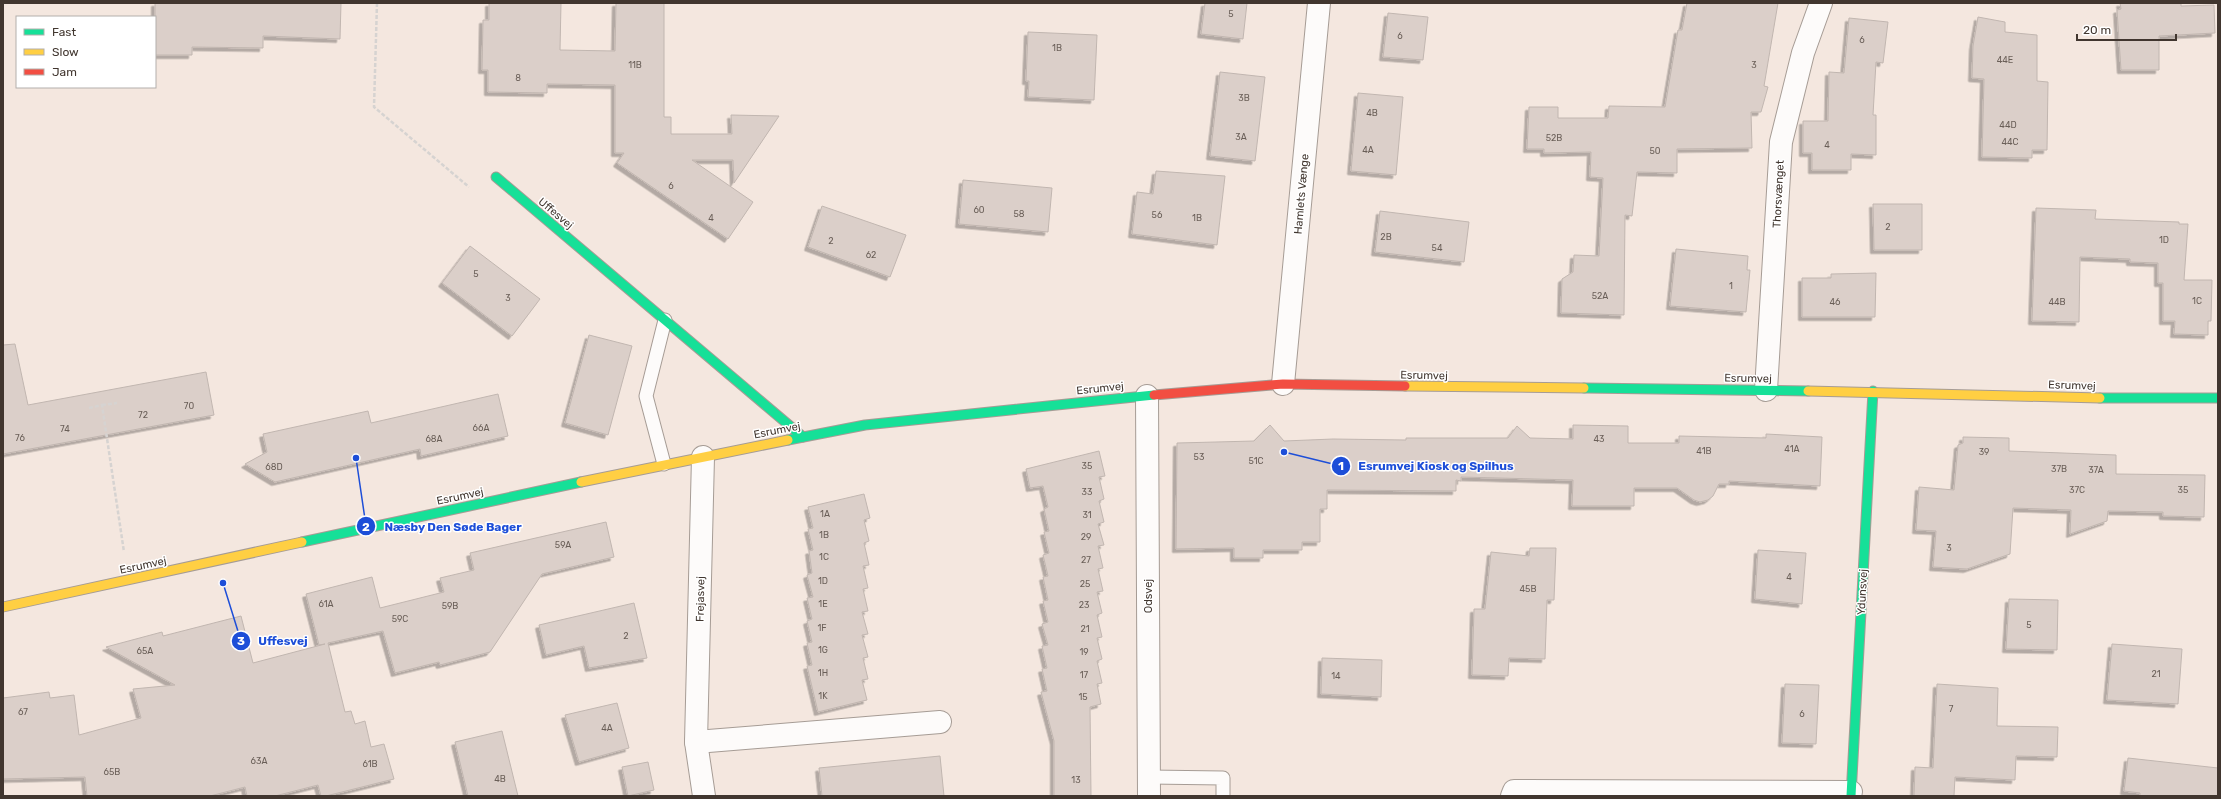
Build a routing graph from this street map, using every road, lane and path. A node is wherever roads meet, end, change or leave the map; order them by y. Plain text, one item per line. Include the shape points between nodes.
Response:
1 (377, 3) edge
2 (1319, 3) edge
3 (1821, 3) edge
4 (496, 177) joint
5 (664, 320) junction
6 (1283, 384) junction
7 (1766, 390) junction
8 (1872, 392) junction
9 (1147, 396) junction
10 (2218, 398) edge
11 (117, 403) dead end
12 (102, 405) junction
13 (89, 408) dead end
14 (803, 437) junction
15 (703, 457) junction
16 (664, 464) junction
17 (128, 580) junction
18 (3, 606) edge
19 (940, 722) dead end
20 (696, 742) junction
21 (1149, 787) edge
22 (1851, 794) edge
23 (704, 796) edge
24 (1223, 796) edge
25 (1512, 796) edge

1 - 4 path via 374,107 478,194
2 - 6 street, Hamlets Vænge
3 - 7 street, Thorsvænget via 1804,53 1780,142
4 - 5 street, Uffesvej
5 - 14 street, Uffesvej
5 - 16 lane via 646,396
6 - 7 street, Esrumvej
6 - 9 street, Esrumvej
7 - 8 street, Esrumvej
8 - 10 street, Esrumvej
8 - 22 street, Ydunsvej
9 - 14 street, Esrumvej via 865,425
9 - 21 street, Odsvej
11 - 12 path
12 - 13 path
12 - 17 path
14 - 15 street, Esrumvej
15 - 16 street, Esrumvej
15 - 20 street, Frejasvej
16 - 17 street, Esrumvej
17 - 18 street, Esrumvej
19 - 20 street
20 - 23 street, Frejasvej
21 - 24 lane via 1223,778
22 - 25 street, Ydunsvej via 1514,791

